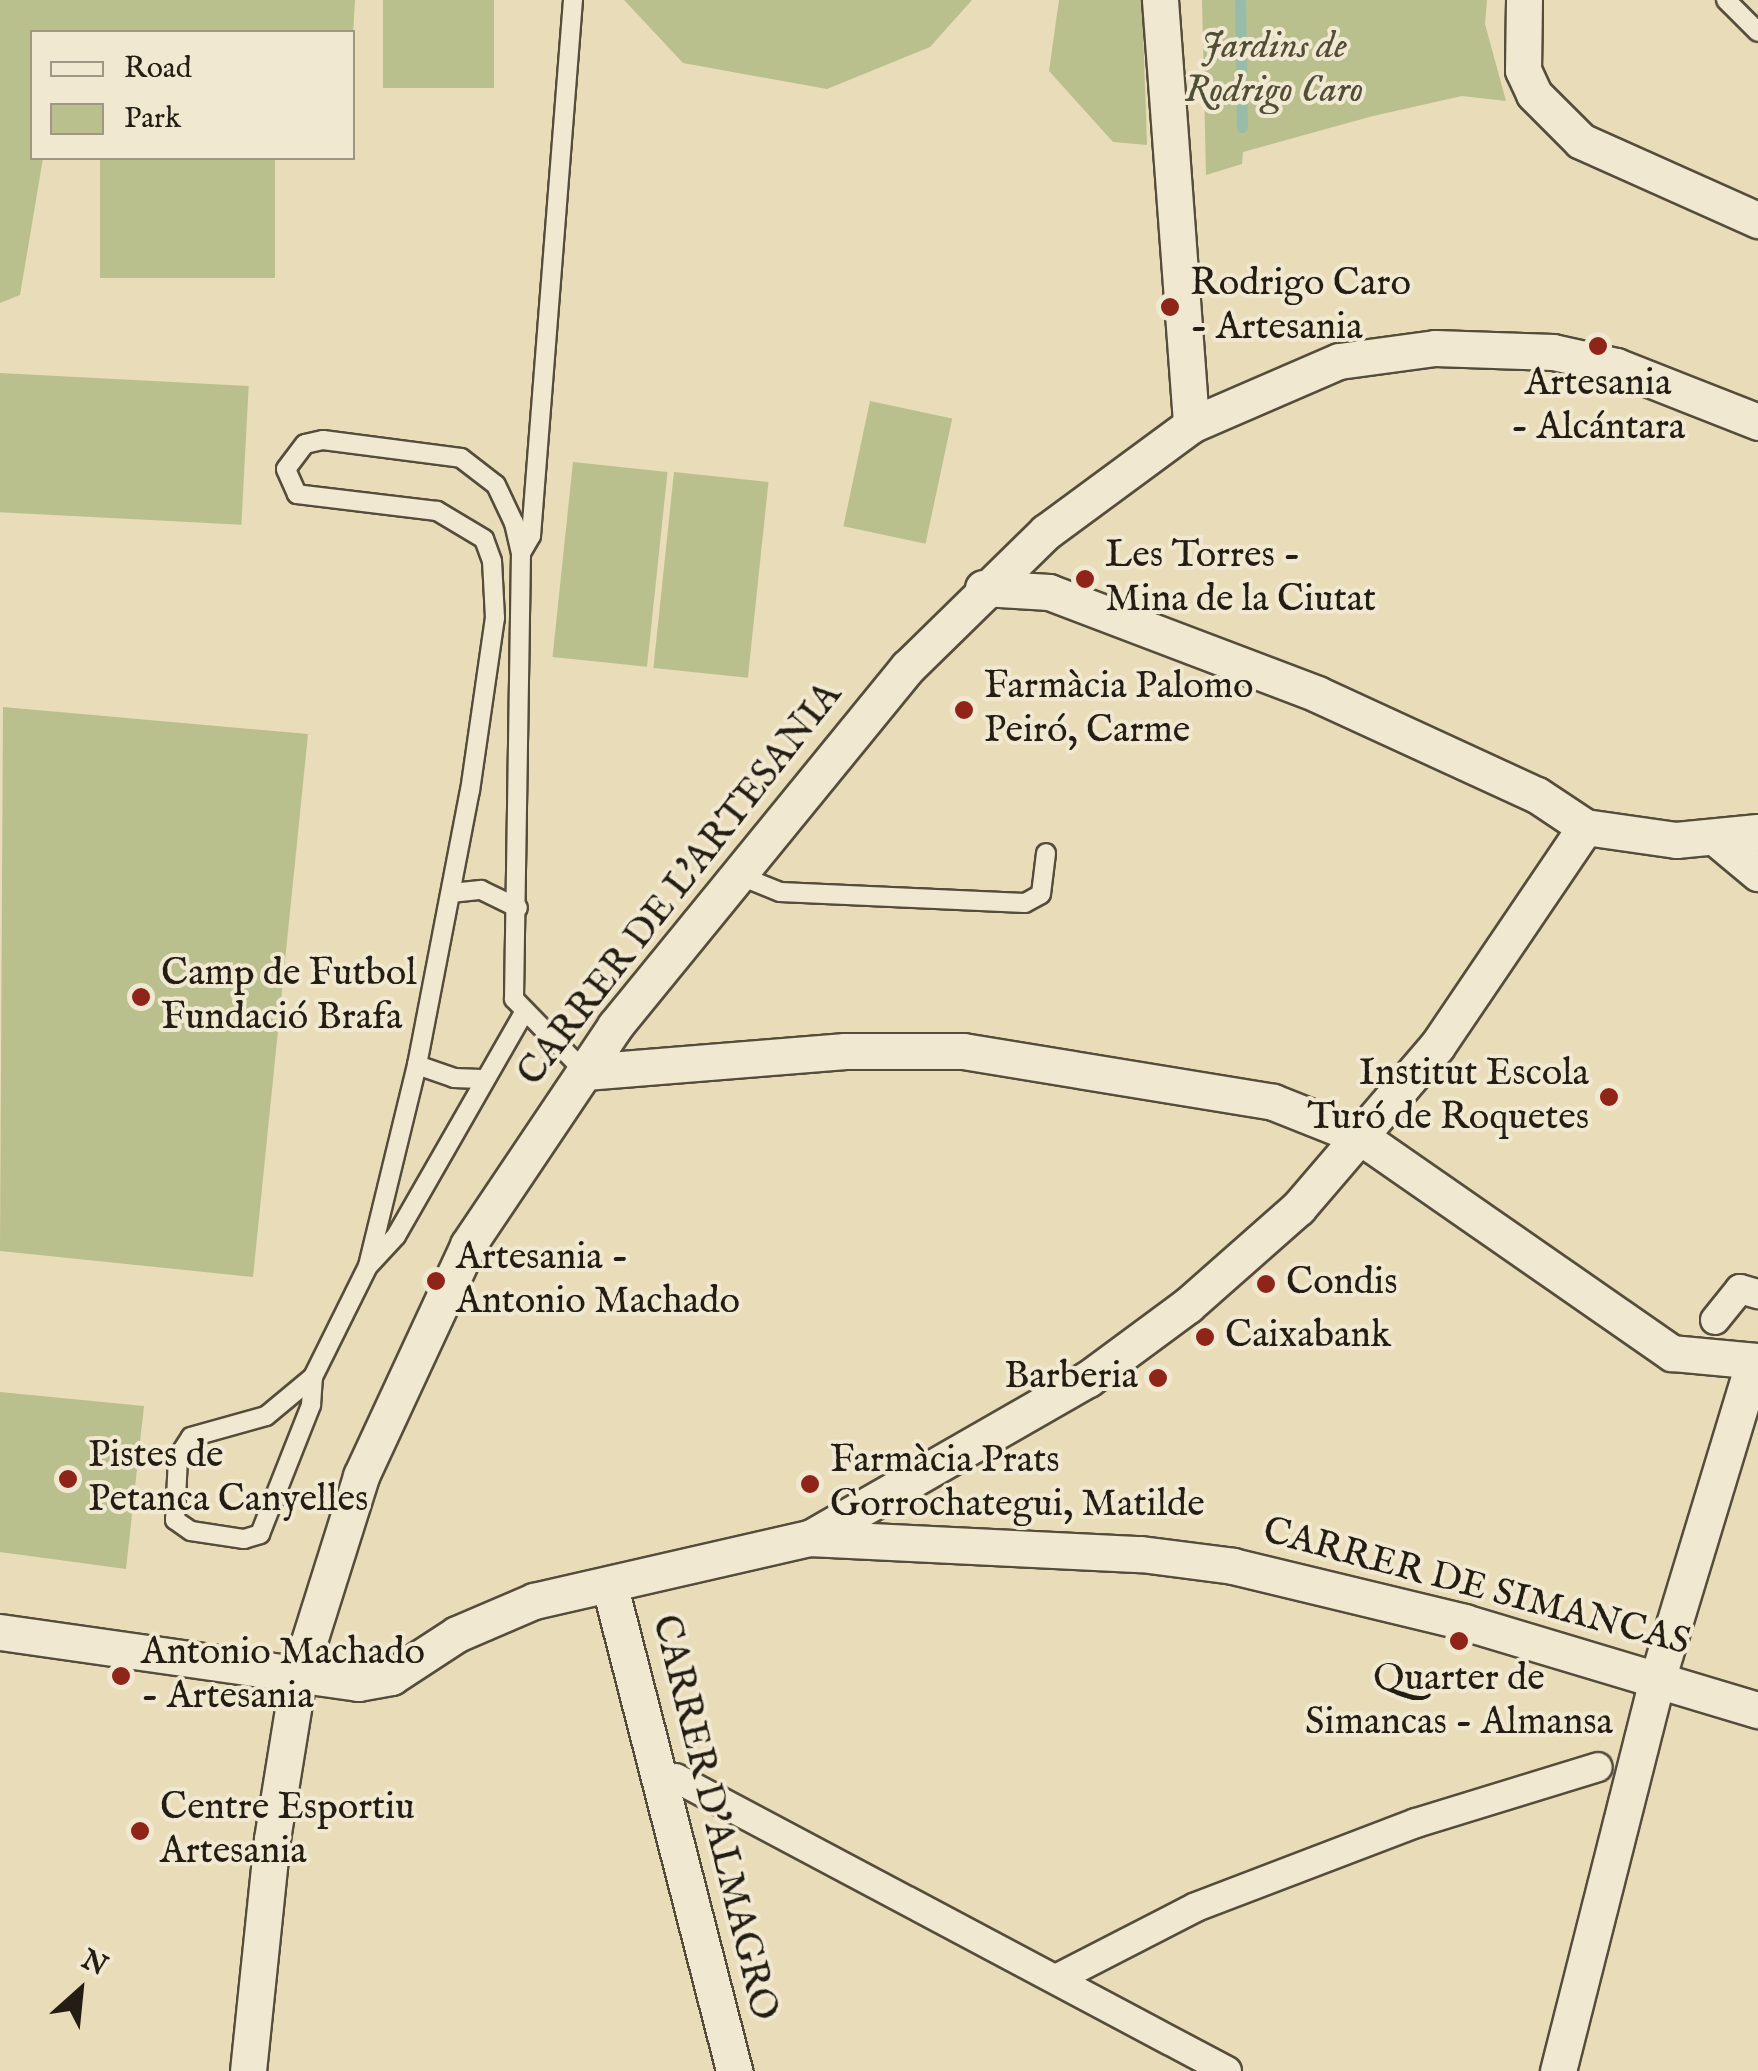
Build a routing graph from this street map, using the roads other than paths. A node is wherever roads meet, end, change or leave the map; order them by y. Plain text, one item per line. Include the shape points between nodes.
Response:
1 (574, 0) edge
2 (1160, 0) edge
3 (1524, 0) edge
4 (1726, 0) edge
5 (1758, 32) edge
6 (1758, 220) edge
7 (1758, 422) edge
8 (1192, 425) junction
9 (521, 553) junction
10 (983, 588) junction
11 (1585, 828) junction
12 (1758, 832) edge
13 (1716, 838) junction
14 (1046, 853) dead end
15 (1758, 873) edge
16 (738, 876) junction
17 (451, 893) junction
18 (518, 908) junction
19 (523, 1014) junction
20 (418, 1065) junction
21 (585, 1072) junction
22 (481, 1079) junction
23 (1361, 1137) junction
24 (368, 1266) junction
25 (1758, 1294) edge
26 (1714, 1320) dead end
27 (1756, 1361) edge
28 (313, 1377) junction
29 (809, 1538) junction
30 (610, 1586) junction
31 (0, 1632) edge
32 (299, 1673) junction
33 (1658, 1680) junction
34 (1758, 1710) edge
35 (1598, 1768) dead end
36 (676, 1778) dead end
37 (1056, 1980) junction
38 (248, 2071) edge
39 (734, 2071) edge
40 (1227, 2071) edge
41 (1558, 2071) edge

1 - 9 lane via 531,536
2 - 8 street
3 - 6 street via 1524,70 1534,94 1581,140
4 - 5 lane
7 - 8 street, CARRER DE L'ARTESANIA via 1616,366 1553,352 1449,348 1339,361
8 - 10 street, CARRER DE L'ARTESANIA via 1046,532
9 - 17 lane via 496,485 461,458 323,440 292,453 287,484 310,500 437,511 484,539 492,561 496,618
9 - 18 lane
10 - 11 street via 1049,592 1317,694 1537,795
10 - 16 street, CARRER DE L'ARTESANIA via 908,667
11 - 13 street via 1676,840
11 - 23 street via 1437,1046
12 - 13 street
13 - 15 street
14 - 16 lane via 1041,894 1025,903 780,892
16 - 21 street, CARRER DE L'ARTESANIA
17 - 18 lane via 481,890
17 - 20 lane
18 - 19 lane via 514,999
19 - 21 lane
19 - 22 lane
20 - 22 lane
20 - 24 lane
21 - 23 street via 844,1052 963,1051 1273,1102
21 - 32 street, CARRER DE L'ARTESANIA via 468,1245 362,1476
22 - 24 lane via 396,1236
23 - 27 street via 1672,1353
23 - 29 street via 1298,1208 1140,1344 996,1437
24 - 28 lane
25 - 26 street via 1740,1289
27 - 33 street
28 - 28 lane via 266,1416 201,1431 182,1446 171,1513 182,1527 244,1539 260,1534 311,1405
29 - 30 street, CARRER DE SIMANCAS
29 - 33 street, CARRER DE SIMANCAS via 1141,1554 1233,1566 1464,1622
30 - 32 street, CARRER DE SIMANCAS via 496,1615 391,1677 358,1683
30 - 39 street, CARRER D'ALMAGRO
31 - 32 street, CARRER DE SIMANCAS
32 - 38 street, CARRER DE L'ARTESANIA via 272,1839
33 - 34 street, CARRER DE SIMANCAS
33 - 41 street
35 - 37 street via 1416,1823 1196,1908
36 - 37 street
37 - 40 street

